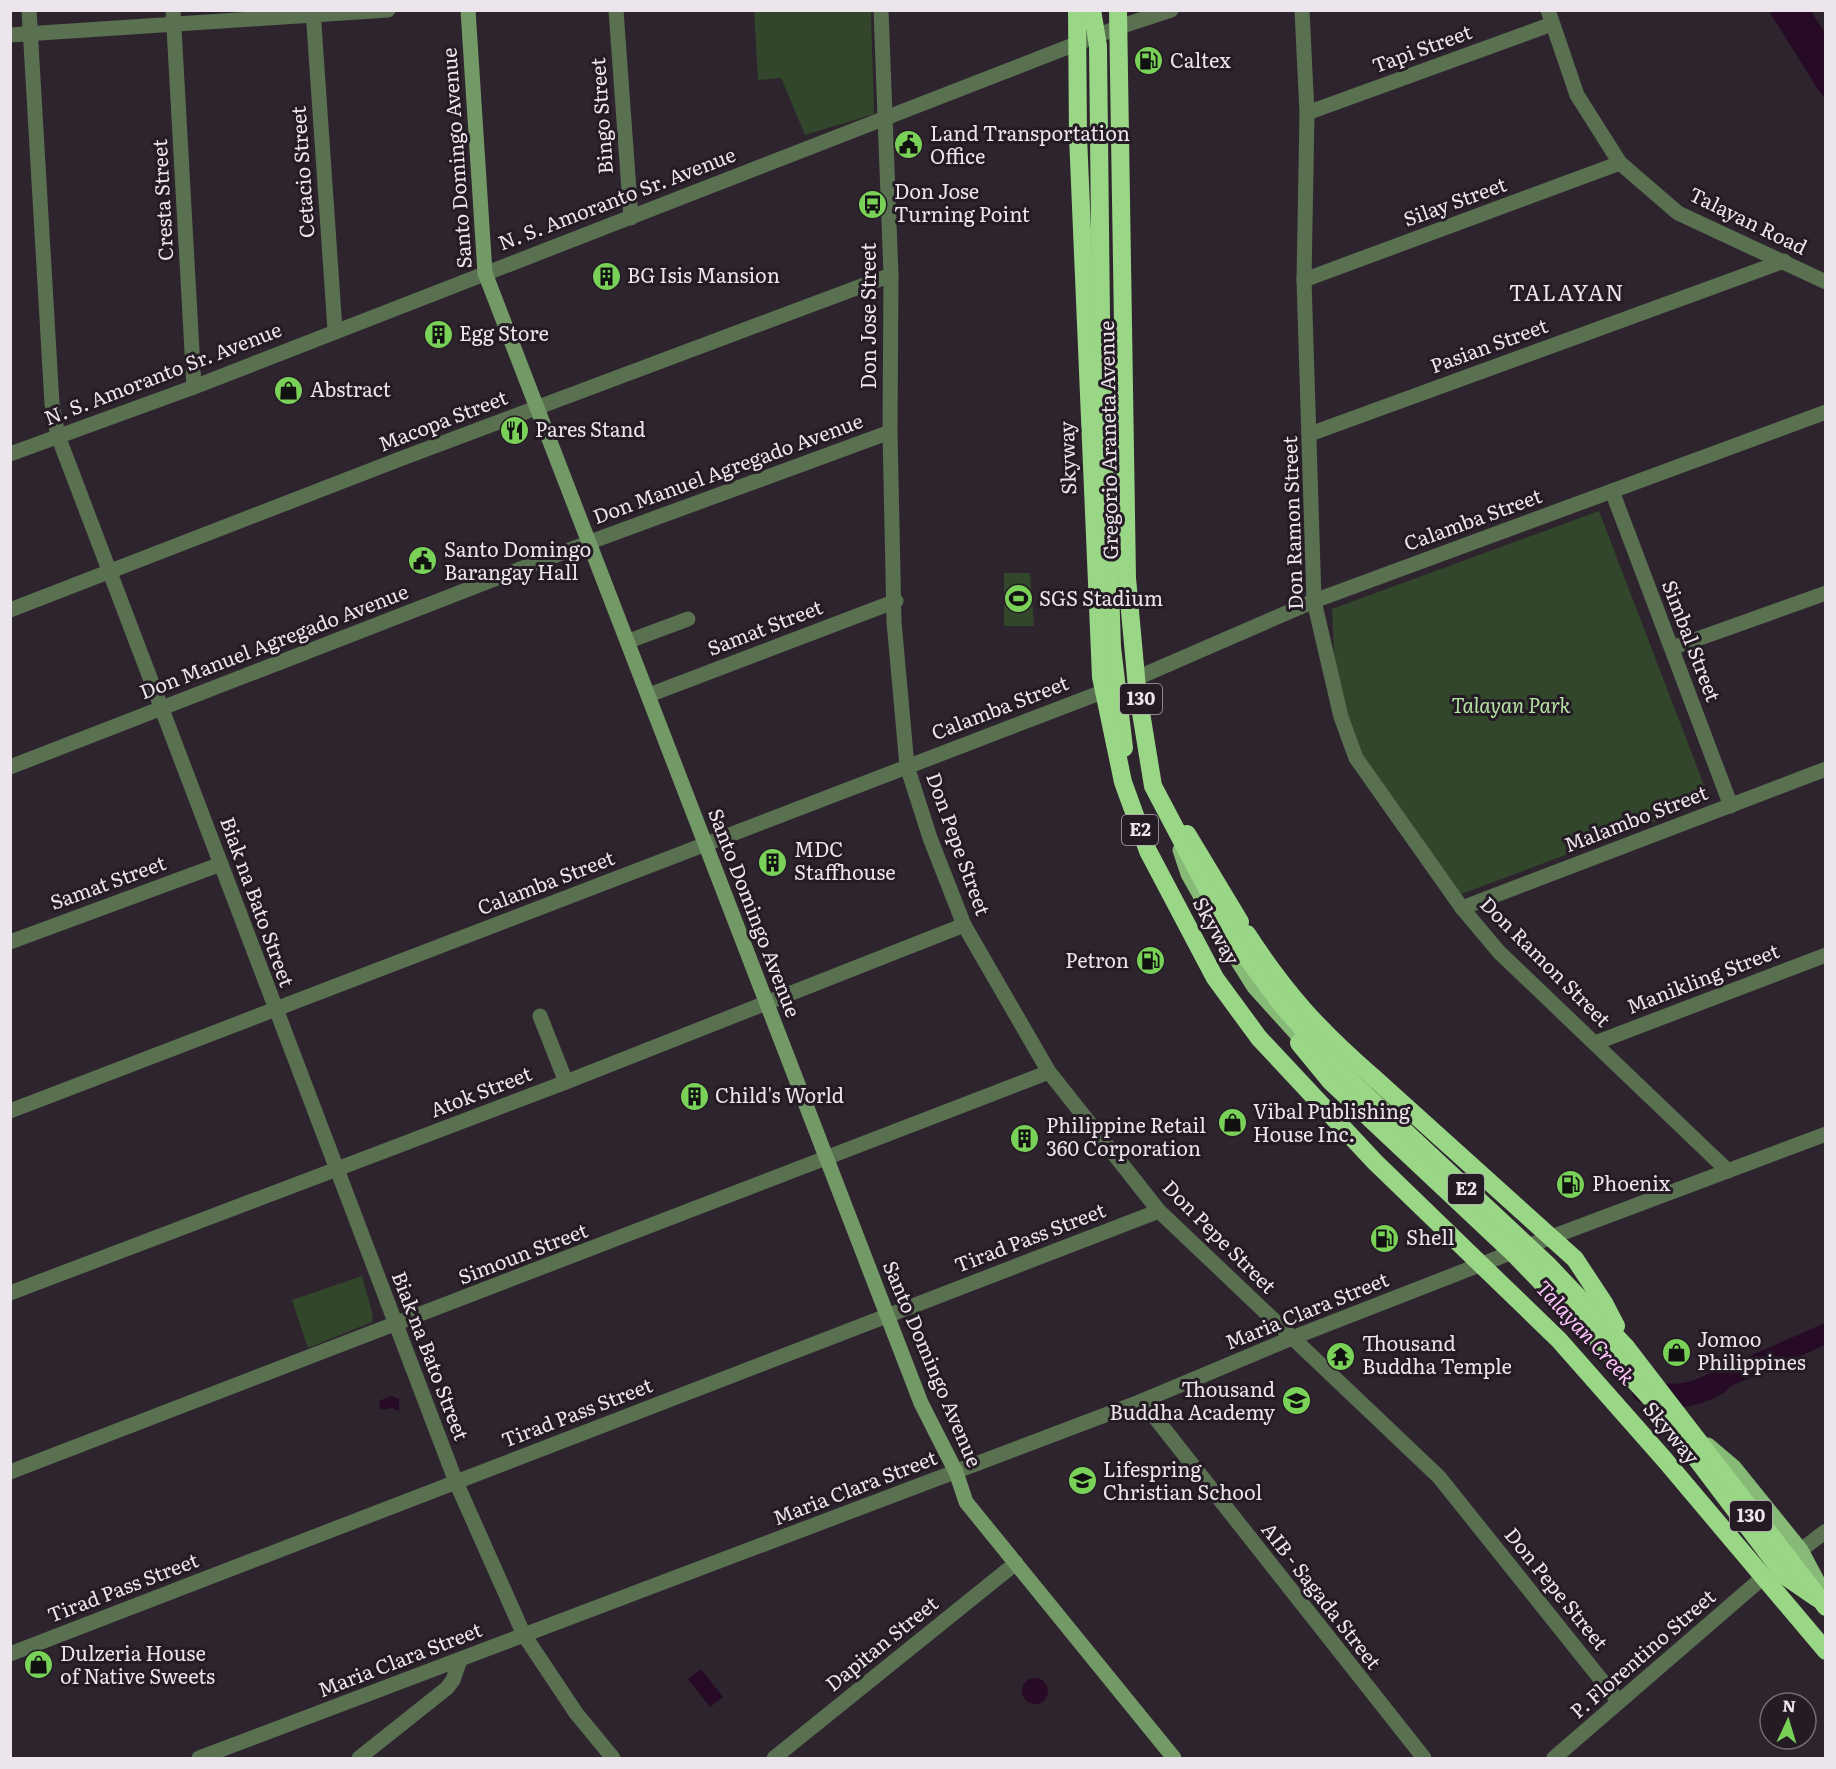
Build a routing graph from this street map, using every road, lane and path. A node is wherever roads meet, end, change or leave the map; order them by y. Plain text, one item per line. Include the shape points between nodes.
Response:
1 (29, 10) edge
2 (388, 10) edge
3 (468, 10) edge
4 (616, 10) edge
5 (881, 10) edge
6 (1075, 10) edge
7 (1092, 10) edge
8 (1171, 10) edge
9 (1302, 10) edge
10 (313, 13) edge
11 (173, 17) edge
12 (1550, 17) edge
13 (1117, 19) edge
14 (31, 34) junction
15 (10, 35) edge
16 (1080, 42) junction
17 (1306, 112) junction
18 (885, 117) junction
19 (1620, 163) junction
20 (631, 218) junction
21 (1784, 261) junction
22 (485, 273) junction
23 (891, 275) junction
24 (1304, 280) junction
25 (1826, 282) edge
26 (335, 330) junction
27 (194, 387) junction
28 (538, 407) junction
29 (1826, 412) edge
30 (890, 432) junction
31 (1311, 434) junction
32 (58, 436) junction
33 (10, 454) edge
34 (1612, 491) junction
35 (590, 542) junction
36 (110, 573) junction
37 (1826, 593) edge
38 (896, 601) junction
39 (1314, 601) junction
40 (10, 610) edge
41 (688, 619) dead end
42 (629, 641) junction
43 (1672, 648) junction
44 (1139, 677) junction
45 (1097, 694) junction
46 (649, 695) junction
47 (161, 708) junction
48 (907, 765) junction
49 (10, 767) edge
50 (1826, 770) edge
51 (1155, 781) junction
52 (1731, 806) junction
53 (705, 843) junction
54 (221, 864) junction
55 (1155, 875) junction
56 (1462, 908) junction
57 (964, 925) junction
58 (1240, 932) junction
59 (10, 942) edge
60 (1826, 955) edge
61 (765, 1005) junction
62 (274, 1011) junction
63 (540, 1016) dead end
64 (1595, 1042) junction
65 (1049, 1072) junction
66 (566, 1082) junction
67 (10, 1111) edge
68 (1826, 1134) edge
69 (825, 1158) junction
70 (337, 1170) junction
71 (1728, 1171) junction
72 (1158, 1211) junction
73 (1525, 1247) junction
74 (1490, 1261) junction
75 (10, 1293) edge
76 (887, 1316) junction
77 (396, 1325) junction
78 (1292, 1338) junction
79 (1626, 1347) junction
80 (1655, 1395) junction
81 (1142, 1401) junction
82 (1681, 1421) junction
83 (10, 1472) edge
84 (956, 1472) junction
85 (456, 1482) junction
86 (1826, 1531) edge
87 (1801, 1550) junction
88 (1016, 1563) junction
89 (1760, 1580) junction
90 (1826, 1597) edge
91 (1826, 1604) edge
92 (524, 1635) junction
93 (1826, 1651) edge
94 (10, 1654) edge
95 (460, 1660) junction
96 (1826, 1660) edge
97 (1619, 1702) junction
98 (199, 1758) edge
99 (359, 1758) edge
100 (613, 1758) edge
101 (774, 1758) edge
102 (1174, 1758) edge
103 (1424, 1758) edge
104 (1554, 1758) edge

1 - 14 street, Biak na Bato Street
2 - 10 street
3 - 22 main road, Santo Domingo Avenue
4 - 20 street, Bingo Street
5 - 18 street, Don Jose Street
6 - 16 main road, Gregorio Araneta Avenue / 130
6 - 93 highway, Skyway / E2, bridge via 1101,677 1123,782 1148,851 1215,978 1259,1038 1375,1162 1559,1340
7 - 55 highway, bridge via 1098,46 1101,318 1116,697 1128,770
8 - 13 street, N. S. Amoranto Sr. Avenue
9 - 17 street, Don Ramon Street
10 - 11 street
10 - 26 street, Cetacio Street
11 - 14 street
11 - 27 street, Cresta Street
12 - 17 street, Tapi Street
12 - 19 street, Talayan Road via 1577,95
13 - 16 street, N. S. Amoranto Sr. Avenue
13 - 44 main road, Gregorio Araneta Avenue / 130 via 1134,623
13 - 58 highway, Skyway / E2, bridge via 1127,578 1137,688 1153,786
14 - 15 street
14 - 32 street, Biak na Bato Street via 52,404
16 - 18 street, N. S. Amoranto Sr. Avenue
16 - 45 main road, Gregorio Araneta Avenue / 130 via 1078,258
17 - 24 street, Don Ramon Street
18 - 20 street, N. S. Amoranto Sr. Avenue
18 - 23 street, Don Jose Street
19 - 21 street, Talayan Road via 1678,213
19 - 24 street, Silay Street
20 - 22 street, N. S. Amoranto Sr. Avenue
21 - 25 street, Talayan Road
21 - 31 street, Pasian Street
22 - 26 street, N. S. Amoranto Sr. Avenue
22 - 28 main road, Santo Domingo Avenue
23 - 28 street, Macopa Street
23 - 30 street, Don Jose Street
24 - 31 street, Don Ramon Street
26 - 27 street, N. S. Amoranto Sr. Avenue
27 - 32 street, N. S. Amoranto Sr. Avenue
28 - 35 main road, Santo Domingo Avenue
28 - 36 street, Macopa Street
29 - 34 street, Calamba Street
30 - 35 street, Don Manuel Agregado Avenue
30 - 38 street, Don Jose Street
31 - 39 street, Don Ramon Street
32 - 33 street, N. S. Amoranto Sr. Avenue
32 - 36 street, Biak na Bato Street
34 - 39 street, Calamba Street
34 - 43 street, Simbal Street
35 - 42 main road, Santo Domingo Avenue
35 - 47 street, Don Manuel Agregado Avenue
36 - 40 street, Macopa Street
36 - 47 street, Biak na Bato Street
37 - 43 street
38 - 46 street, Samat Street
38 - 48 street, Don Jose Street via 894,622
39 - 44 street, Calamba Street
39 - 56 street, Don Ramon Street via 1341,717 1356,758
41 - 42 street
42 - 46 main road, Santo Domingo Avenue
43 - 52 street, Simbal Street
44 - 51 main road, Gregorio Araneta Avenue / 130
45 - 48 street, Calamba Street
45 - 55 main road, Gregorio Araneta Avenue / 130 via 1122,799
46 - 53 main road, Santo Domingo Avenue
47 - 49 street, Don Manuel Agregado Avenue
47 - 54 street, Biak na Bato Street
48 - 53 street, Calamba Street
48 - 57 street, Don Pepe Street
50 - 52 street, Malambo Street
51 - 58 highway
51 - 73 main road, Gregorio Araneta Avenue / 130 via 1188,874 1254,987 1335,1074
52 - 56 street, Malambo Street
53 - 61 main road, Santo Domingo Avenue
53 - 62 street, Calamba Street
54 - 59 street, Samat Street
54 - 62 street, Biak na Bato Street
55 - 74 main road, Gregorio Araneta Avenue / 130 via 1202,958 1277,1054 1367,1146
56 - 64 street, Don Ramon Street via 1499,952
57 - 61 street, Atok Street
57 - 65 street, Don Pepe Street
58 - 79 highway, Skyway / E2, bridge via 1281,1004 1336,1067 1546,1264
58 - 79 highway, bridge via 1291,998 1331,1041 1575,1259 1604,1303
58 - 80 highway, bridge via 1266,1002 1331,1082 1514,1254
60 - 64 street, Manikling Street
61 - 66 street, Atok Street
61 - 69 main road, Santo Domingo Avenue
62 - 67 street, Calamba Street
62 - 70 street, Biak na Bato Street
63 - 66 street
64 - 71 street, Don Ramon Street
65 - 69 street, Simoun Street
65 - 72 street, Don Pepe Street
66 - 70 street, Atok Street
68 - 71 street, Maria Clara Street
69 - 76 main road, Santo Domingo Avenue
69 - 77 street, Simoun Street
70 - 75 street, Atok Street
70 - 77 street, Biak na Bato Street
71 - 73 street, Maria Clara Street
72 - 76 street, Tirad Pass Street
72 - 78 street, Don Pepe Street
73 - 74 street, Maria Clara Street
73 - 80 main road, Gregorio Araneta Avenue / 130 via 1599,1320
74 - 78 street, Maria Clara Street
74 - 89 main road, Gregorio Araneta Avenue / 130 via 1583,1360
76 - 84 main road, Santo Domingo Avenue via 921,1403
76 - 85 street, Tirad Pass Street
77 - 83 street, Simoun Street
77 - 85 street, Biak na Bato Street
78 - 81 street, Maria Clara Street
78 - 97 street, Don Pepe Street via 1438,1477
79 - 91 highway, Skyway / E2, bridge
80 - 82 main road, Gregorio Araneta Avenue / 130, bridge
80 - 91 highway via 1785,1576
81 - 84 street, Maria Clara Street
81 - 103 street, AIB - Sagada Street
82 - 87 main road, Gregorio Araneta Avenue / 130 via 1734,1467
82 - 91 main road, Gregorio Araneta Avenue / 130 via 1785,1560
84 - 88 main road, Santo Domingo Avenue via 966,1502
84 - 92 street, Maria Clara Street
85 - 92 street, Biak na Bato Street
85 - 94 street, Tirad Pass Street
86 - 87 street
87 - 90 main road, Gregorio Araneta Avenue / 130
88 - 101 street, Dapitan Street
88 - 102 main road, Santo Domingo Avenue
89 - 96 main road, Gregorio Araneta Avenue / 130
89 - 97 street, P. Florentino Street
92 - 95 street, Maria Clara Street
92 - 100 street, Biak na Bato Street via 576,1713
95 - 98 street, Maria Clara Street
95 - 99 street via 447,1688
97 - 104 street, P. Florentino Street

